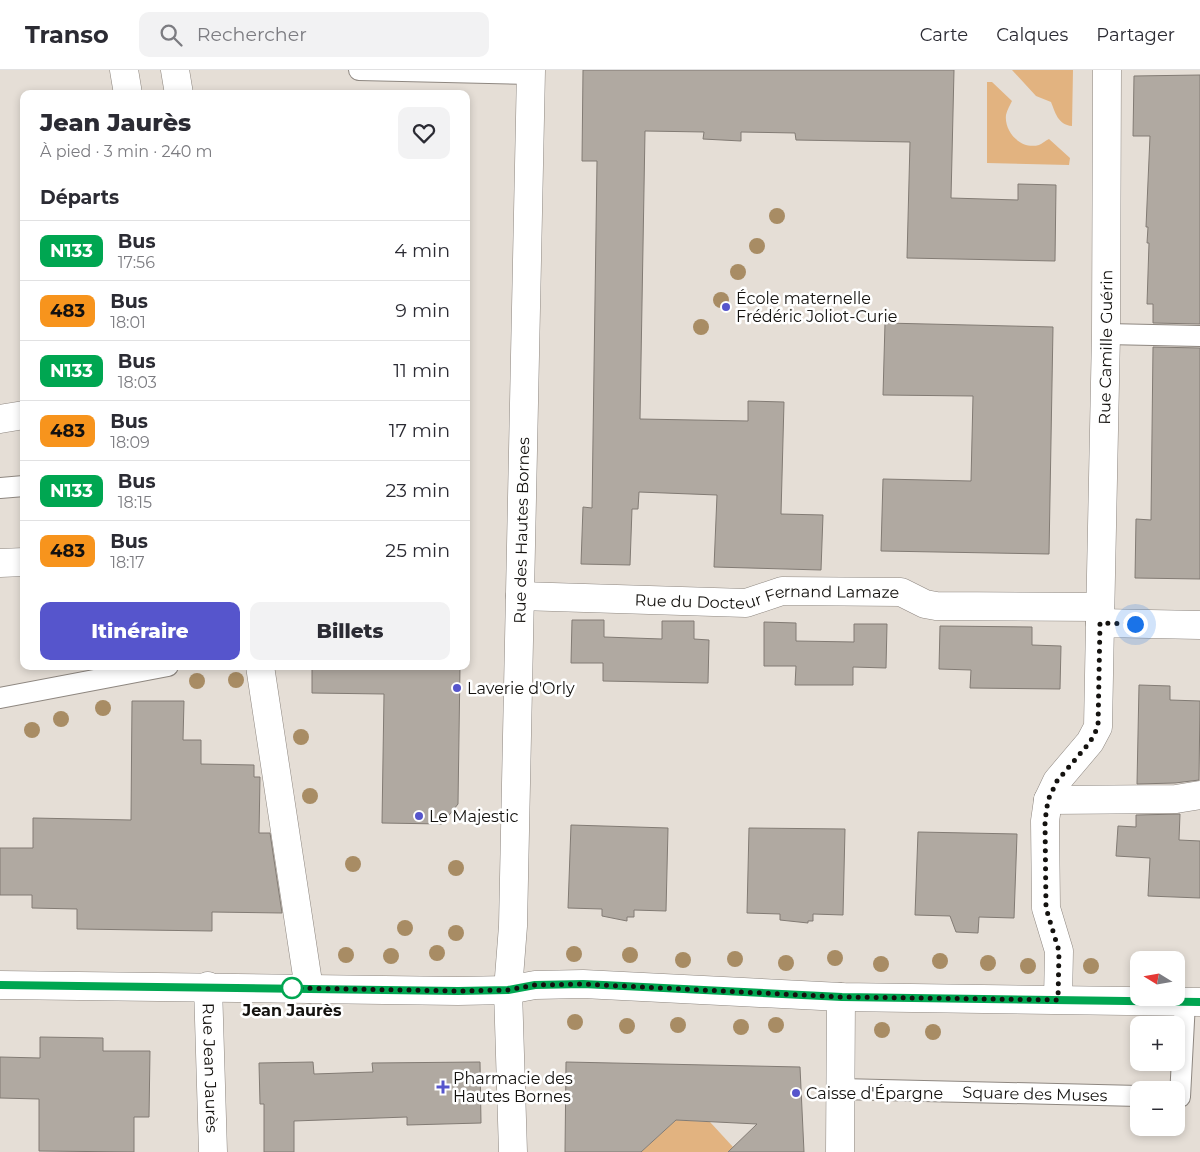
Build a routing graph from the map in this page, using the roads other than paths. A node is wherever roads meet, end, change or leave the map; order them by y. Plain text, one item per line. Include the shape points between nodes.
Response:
1 (124, 70) edge
2 (176, 70) edge
3 (359, 70) edge
4 (1107, 70) edge
5 (531, 72) edge
6 (127, 90) edge
7 (178, 90) edge
8 (1106, 334) junction
9 (1200, 336) edge
10 (20, 416) edge
11 (0, 419) edge
12 (20, 486) edge
13 (0, 488) edge
14 (20, 562) edge
15 (0, 563) edge
16 (520, 596) junction
17 (1100, 615) junction
18 (1200, 625) edge
19 (147, 670) edge
20 (261, 670) edge
21 (0, 698) edge
22 (1200, 796) edge
23 (1048, 800) junction
24 (0, 984) edge
25 (208, 986) junction
26 (309, 989) junction
27 (508, 990) junction
28 (842, 997) junction
29 (1058, 1000) junction
30 (1192, 1002) edge
31 (1182, 1081) edge
32 (840, 1088) junction
33 (1130, 1096) edge
34 (213, 1152) edge
35 (514, 1152) edge
36 (840, 1152) edge

1 - 6 street
2 - 7 street
3 - 5 lane
4 - 8 street, Rue Camille Guérin
5 - 16 street, Rue des Hautes Bornes
8 - 9 lane
8 - 17 street, Rue Camille Guérin
10 - 11 street
12 - 13 lane
14 - 15 street
16 - 17 street, Rue du Docteur Fernand Lamaze via 746,603 782,591 901,592 936,606
16 - 27 street, Rue des Hautes Bornes via 513,926
17 - 18 street, Rue du Docteur Fernand Lamaze
17 - 23 street via 1098,727 1090,742 1057,781
19 - 21 lane
20 - 26 street
22 - 23 street
23 - 29 street via 1045,821 1046,908 1059,951
24 - 25 street
25 - 26 street
25 - 34 street, Rue Jean Jaurès
26 - 27 street
27 - 28 street via 535,985 583,984
27 - 35 street, Rue des Hautes Bornes
28 - 29 street
28 - 32 street
29 - 30 street
30 - 31 lane
32 - 33 lane, Square des Muses
32 - 36 street

